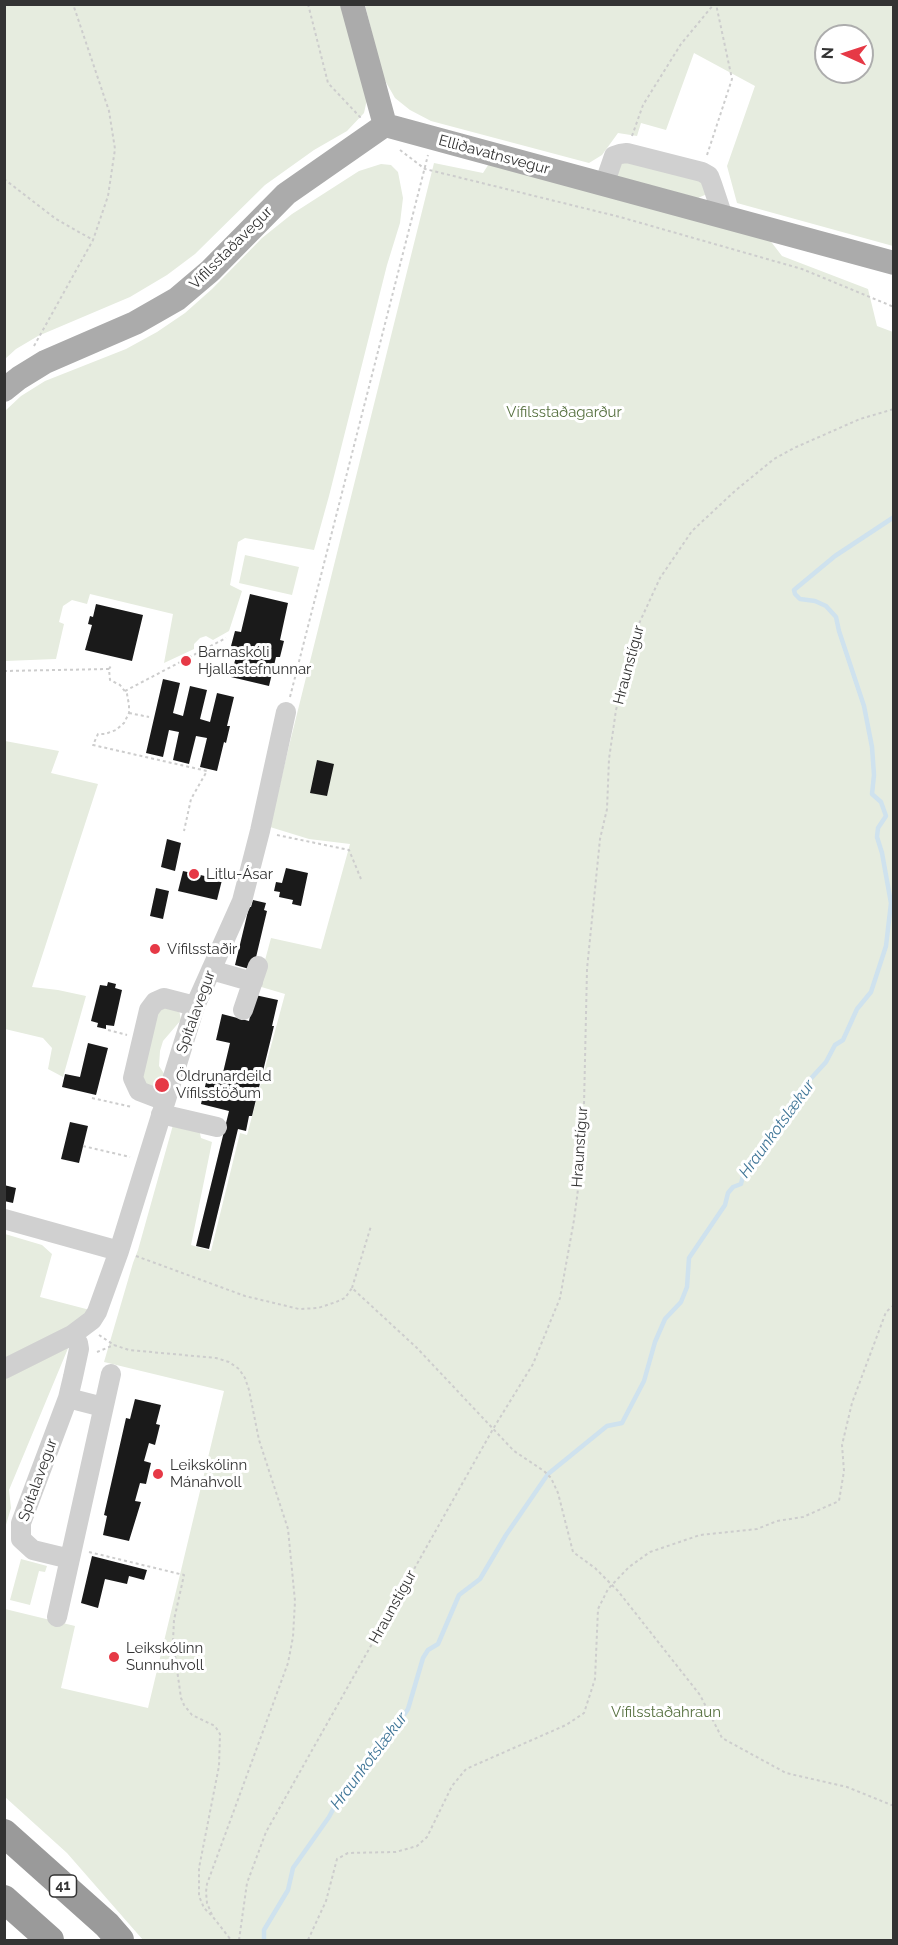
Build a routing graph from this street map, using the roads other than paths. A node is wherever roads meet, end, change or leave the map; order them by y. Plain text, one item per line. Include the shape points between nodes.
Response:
1 (352, 4) edge
2 (380, 129) junction
3 (604, 185) junction
4 (723, 217) junction
5 (894, 263) edge
6 (4, 390) edge
7 (286, 712) road end
8 (211, 970) junction
9 (195, 1006) junction
10 (243, 1010) dead end
11 (163, 1108) junction
12 (217, 1127) dead end
13 (4, 1219) edge
14 (119, 1251) junction
15 (79, 1330) junction
16 (4, 1369) edge
17 (111, 1374) dead end
18 (68, 1398) junction
19 (103, 1407) junction
20 (71, 1554) junction
21 (57, 1617) dead end
22 (4, 1833) edge
23 (4, 1899) edge
24 (50, 1941) edge
25 (120, 1941) edge

1 - 2 main road
2 - 3 main road, Elliðavatnsvegur via 432,138
2 - 6 main road, Vífilsstaðavegur via 286,194 177,299 135,323 32,369
3 - 4 main road, Elliðavatnsvegur
3 - 4 street via 614,156 627,153 702,172 709,176
4 - 5 main road, Elliðavatnsvegur
7 - 8 street, Spítalavegur via 242,901
8 - 9 street, Spítalavegur
8 - 10 street via 255,974
9 - 11 street, Spítalavegur
9 - 11 street via 165,999 154,1002 148,1010 133,1078 139,1092
11 - 12 street
11 - 14 street, Spítalavegur
13 - 14 street
14 - 15 street, Spítalavegur via 97,1312
15 - 16 street, Spítalavegur
15 - 18 street, Spítalavegur via 78,1356
17 - 19 street
18 - 19 street
18 - 20 street, Spítalavegur via 21,1523 21,1539 33,1550
19 - 20 street
20 - 21 street
22 - 25 highway, 41
23 - 24 highway

